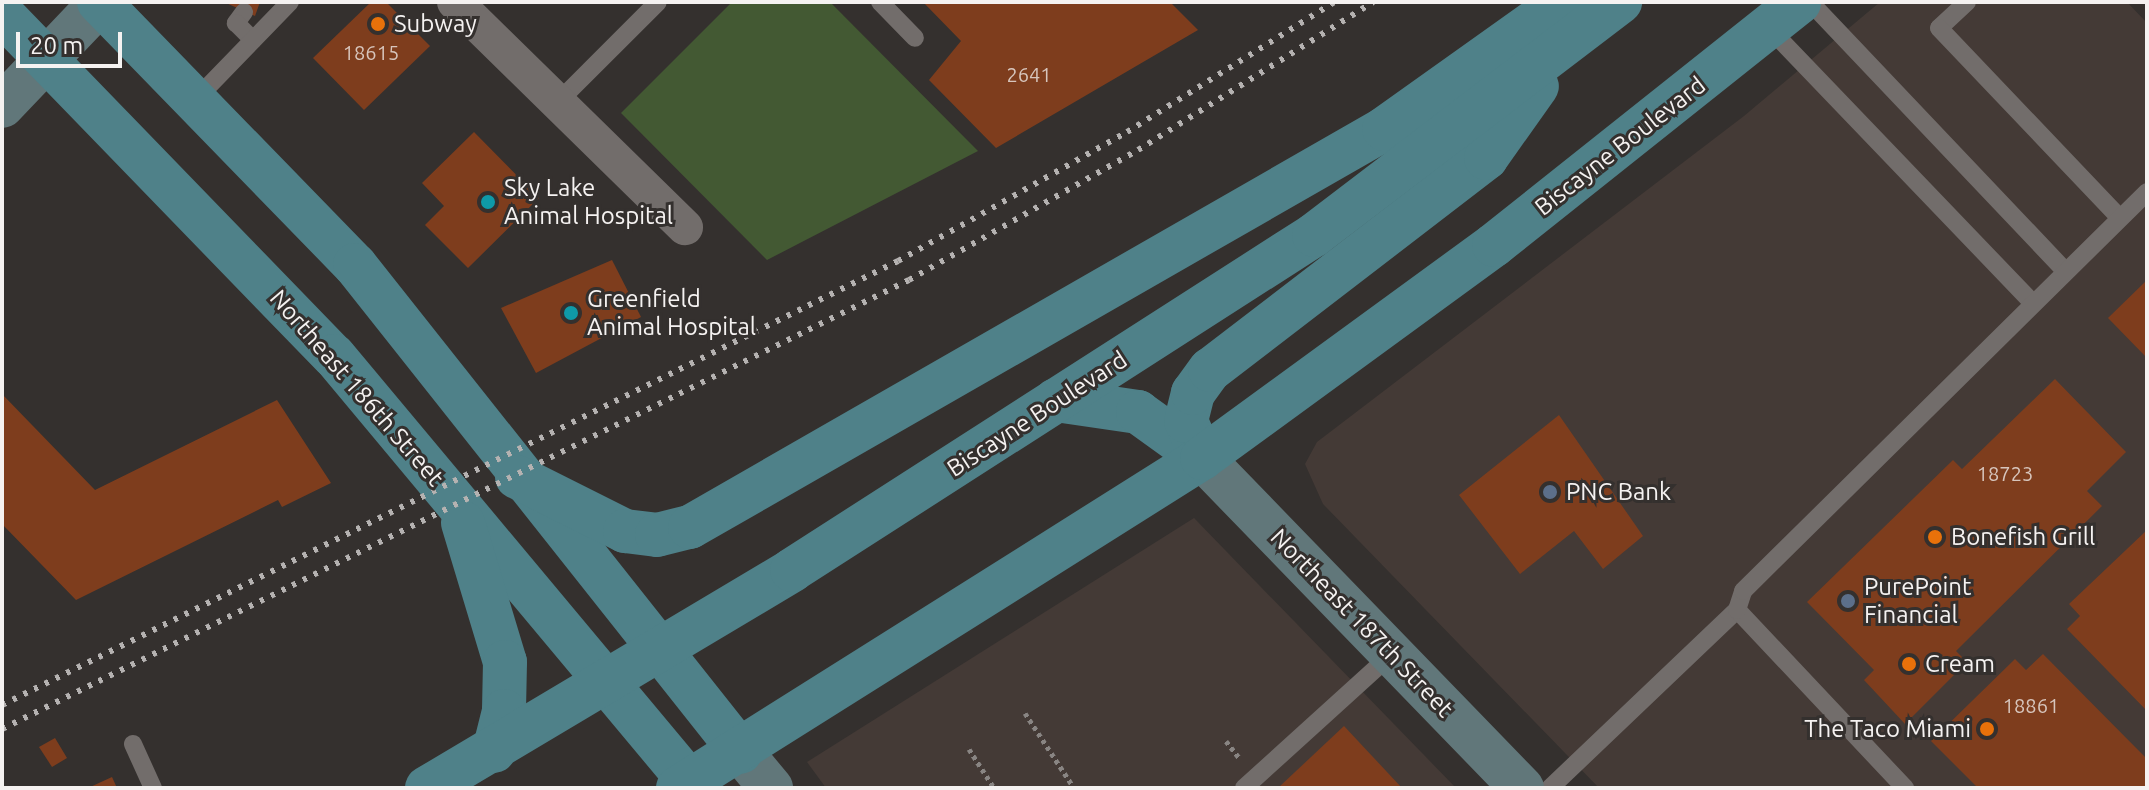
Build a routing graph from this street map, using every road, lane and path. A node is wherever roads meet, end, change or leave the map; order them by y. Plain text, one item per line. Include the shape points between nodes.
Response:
1 (100, 2) edge
2 (290, 2) edge
3 (455, 2) edge
4 (658, 2) edge
5 (880, 2) edge
6 (1562, 2) edge
7 (1620, 2) edge
8 (1810, 2) edge
9 (1967, 2) edge
10 (1779, 11) edge
11 (2, 14) edge
12 (236, 14) dead end
13 (915, 38) dead end
14 (253, 40) junction
15 (1563, 51) junction
16 (47, 60) junction
17 (196, 99) junction
18 (558, 102) junction
19 (2, 106) edge
20 (2147, 192) edge
21 (2120, 218) junction
22 (685, 227) dead end
23 (2065, 271) junction
24 (2033, 303) junction
25 (1056, 400) junction
26 (1202, 458) junction
27 (517, 477) junction
28 (458, 506) junction
29 (1737, 610) junction
30 (657, 653) junction
31 (1392, 654) junction
32 (610, 681) junction
33 (1025, 713) dead end
34 (133, 744) dead end
35 (969, 749) dead end
36 (494, 751) junction
37 (741, 752) junction
38 (687, 786) edge
39 (153, 788) edge
40 (427, 788) edge
41 (771, 788) edge
42 (994, 788) edge
43 (1074, 788) edge
44 (1244, 788) edge
45 (1522, 788) edge
46 (1550, 788) edge
47 (1905, 788) edge

1 - 16 street
1 - 17 main road
2 - 14 lane
3 - 18 street
4 - 18 lane
5 - 13 lane
6 - 27 main road via 1384,129 690,527 657,535 625,531
7 - 15 main road, Biscayne Boulevard
8 - 23 lane
9 - 21 lane via 1939,28
10 - 24 lane
10 - 26 main road, Biscayne Boulevard via 1494,245
11 - 16 main road, Northeast 186th Street
12 - 14 lane
14 - 17 lane
15 - 25 main road, Biscayne Boulevard via 1314,235
15 - 26 main road via 1486,158 1210,370 1193,393 1186,421
16 - 19 street
16 - 28 main road, Northeast 186th Street via 297,315
17 - 27 main road via 355,265
18 - 22 street
20 - 21 lane
21 - 23 lane
23 - 24 lane
24 - 29 lane via 1755,573
25 - 26 main road via 1138,412
25 - 30 main road, Biscayne Boulevard
26 - 31 street, Northeast 187th Street
26 - 37 main road, Biscayne Boulevard
27 - 30 main road
28 - 32 main road, Northeast 186th Street
28 - 36 main road via 505,662
29 - 46 lane
29 - 47 lane
30 - 32 main road, Biscayne Boulevard
30 - 37 main road
31 - 44 lane
31 - 45 street, Northeast 187th Street
32 - 36 main road, Biscayne Boulevard
32 - 38 main road, Northeast 186th Street
33 - 43 path
34 - 39 lane
35 - 42 path
36 - 40 main road, Biscayne Boulevard
37 - 38 main road, Biscayne Boulevard
37 - 41 street

